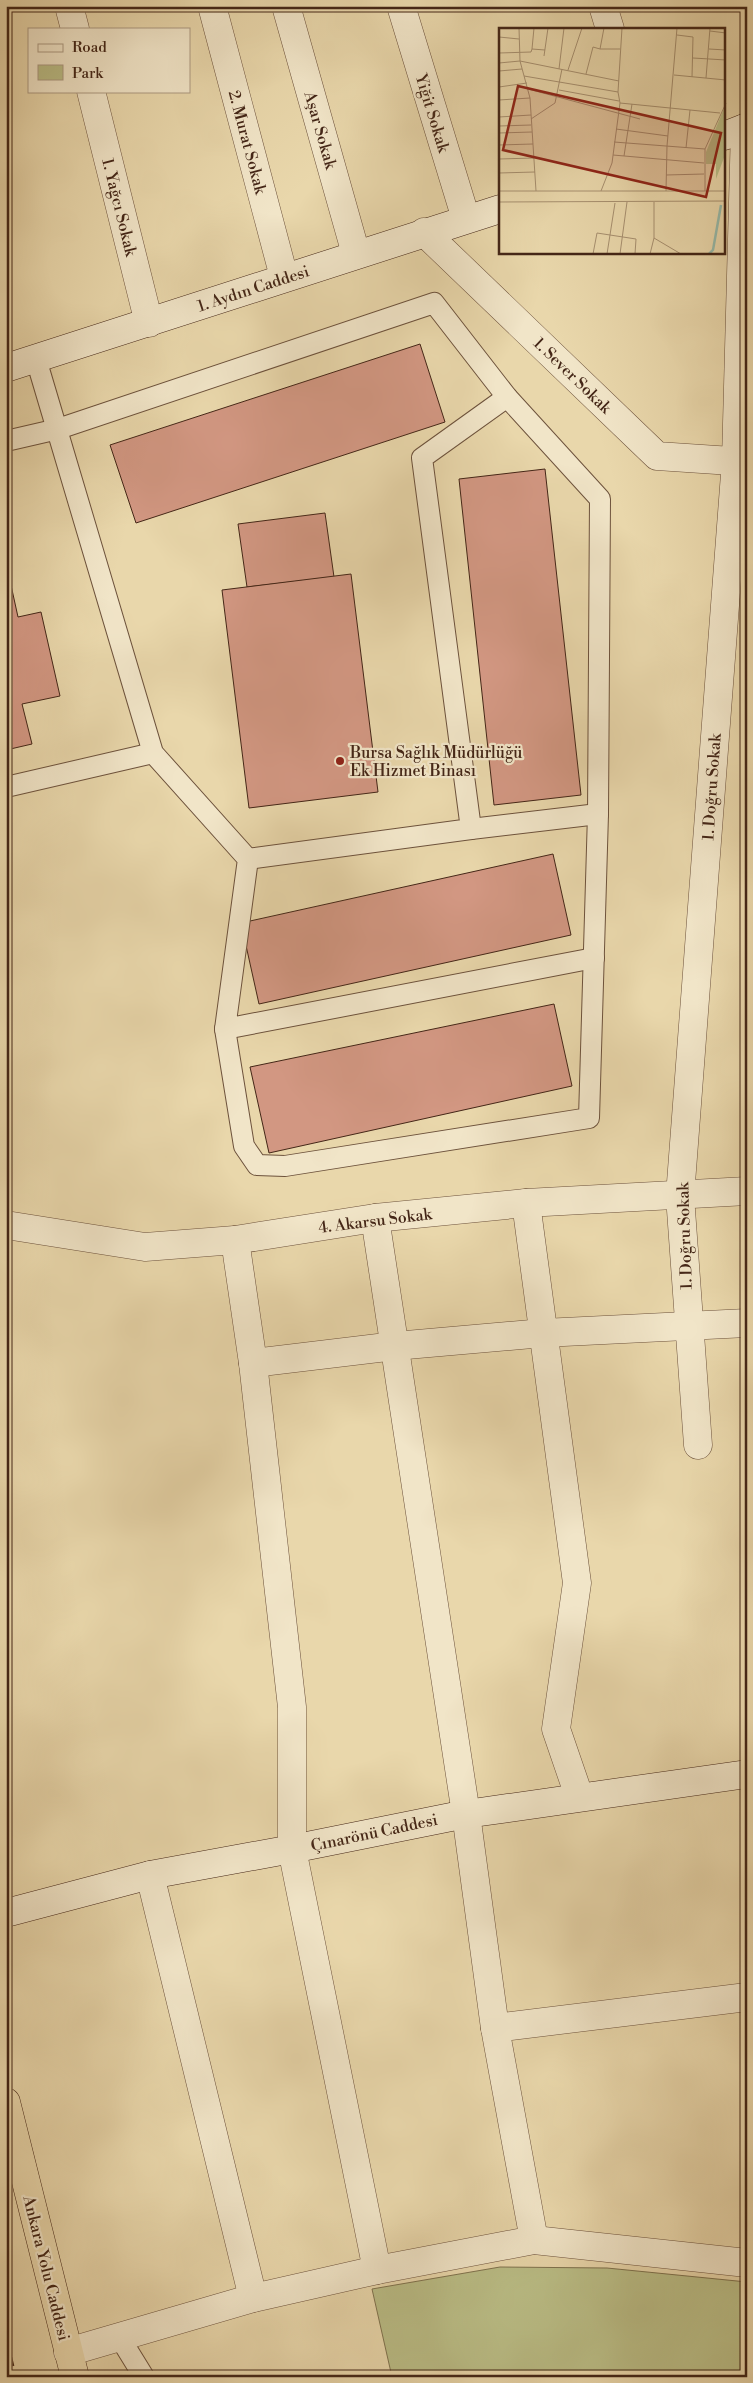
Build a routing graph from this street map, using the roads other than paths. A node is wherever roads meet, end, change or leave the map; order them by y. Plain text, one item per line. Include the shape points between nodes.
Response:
1 (69, 6) edge
2 (212, 6) edge
3 (286, 6) edge
4 (401, 6) edge
5 (603, 6) edge
6 (75, 28) edge
7 (610, 28) edge
8 (91, 92) edge
9 (739, 131) edge
10 (499, 209) edge
11 (466, 219) junction
12 (424, 232) junction
13 (356, 254) junction
14 (284, 278) junction
15 (149, 323) junction
16 (36, 359) junction
17 (6, 368) edge
18 (507, 397) junction
19 (58, 429) junction
20 (6, 441) edge
21 (741, 462) edge
22 (153, 753) junction
23 (6, 787) edge
24 (598, 814) junction
25 (472, 829) junction
26 (248, 859) junction
27 (594, 958) junction
28 (225, 1029) junction
29 (747, 1191) edge
30 (680, 1196) junction
31 (526, 1204) junction
32 (375, 1218) junction
33 (6, 1226) edge
34 (236, 1240) junction
35 (747, 1323) edge
36 (689, 1326) junction
37 (543, 1333) junction
38 (395, 1346) junction
39 (253, 1363) junction
40 (698, 1445) dead end
41 (747, 1774) edge
42 (579, 1796) junction
43 (466, 1814) junction
44 (292, 1849) junction
45 (150, 1875) junction
46 (6, 1913) edge
47 (747, 1997) edge
48 (495, 2028) junction
49 (6, 2102) edge
50 (534, 2240) junction
51 (747, 2263) edge
52 (377, 2270) junction
53 (253, 2298) junction
54 (120, 2338) junction
55 (71, 2365) edge
56 (144, 2377) edge

1 - 6 street
2 - 14 street, 2. Murat Sokak
3 - 13 street, Aşar Sokak
4 - 11 street, Yiğit Sokak
5 - 7 street
8 - 15 street, 1. Yağcı Sokak
9 - 21 street, 1. Doğru Sokak
10 - 11 street, 1. Aydın Caddesi
11 - 12 street, 1. Aydın Caddesi
12 - 13 street, 1. Aydın Caddesi
12 - 21 street, 1. Sever Sokak via 657,456
13 - 14 street, 1. Aydın Caddesi
14 - 15 street, 1. Aydın Caddesi
15 - 16 street, 1. Aydın Caddesi
16 - 17 street, 1. Aydın Caddesi
16 - 19 lane
18 - 19 lane via 434,303
18 - 24 lane via 600,499
18 - 25 lane via 422,458
19 - 20 lane
19 - 22 lane
21 - 30 street, 1. Doğru Sokak
22 - 23 lane
22 - 26 lane
24 - 25 lane
24 - 27 lane
25 - 26 lane
26 - 28 lane
27 - 28 lane
27 - 28 lane via 589,1118 285,1166 257,1165 244,1146
29 - 30 street, 4. Akarsu Sokak
30 - 31 street, 4. Akarsu Sokak
30 - 36 street, 1. Doğru Sokak
31 - 32 street, 4. Akarsu Sokak
31 - 37 street
32 - 34 street, 4. Akarsu Sokak
32 - 38 street
33 - 34 street, 4. Akarsu Sokak via 145,1247
34 - 39 street
35 - 36 street
36 - 37 street
36 - 40 street, 1. Doğru Sokak
37 - 38 street
37 - 42 street via 577,1583 556,1729
38 - 39 street
38 - 43 street
39 - 44 street via 292,1706
41 - 42 street, Çınarönü Caddesi
42 - 43 street, Çınarönü Caddesi
43 - 44 street, Çınarönü Caddesi
43 - 48 street
44 - 45 street, Çınarönü Caddesi
44 - 52 street
45 - 46 street, Çınarönü Caddesi
45 - 53 street
47 - 48 street
48 - 50 street
49 - 55 highway, Ankara Yolu Caddesi
50 - 51 street
50 - 52 street
52 - 53 street
53 - 54 street
54 - 55 street
54 - 56 lane

